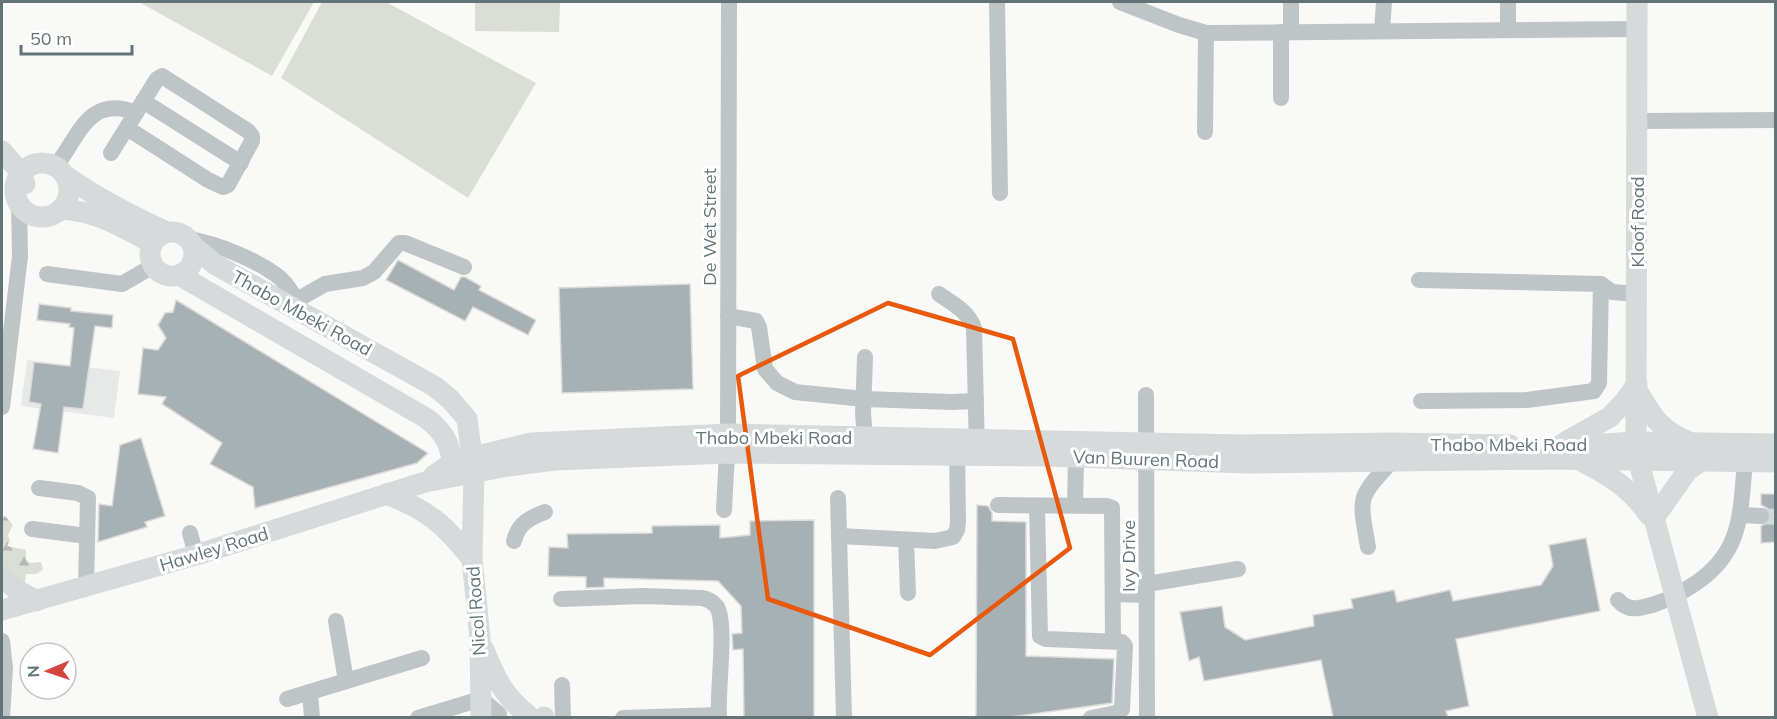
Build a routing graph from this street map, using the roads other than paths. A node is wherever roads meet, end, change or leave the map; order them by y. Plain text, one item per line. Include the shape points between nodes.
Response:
1 (729, 2) edge
2 (998, 2) edge
3 (1120, 2) edge
4 (1291, 2) edge
5 (1384, 2) edge
6 (1508, 2) edge
7 (1637, 2) edge
8 (1508, 29) junction
9 (1637, 29) junction
10 (1382, 31) junction
11 (1286, 32) junction
12 (1206, 33) junction
13 (1281, 98) dead end
14 (140, 107) junction
15 (1776, 120) edge
16 (1637, 121) junction
17 (127, 128) junction
18 (1205, 132) dead end
19 (2, 142) edge
20 (2, 151) edge
21 (111, 153) dead end
22 (241, 163) junction
23 (55, 168) junction
24 (17, 190) edge
25 (1000, 193) dead end
26 (61, 209) junction
27 (160, 237) junction
28 (191, 243) junction
29 (153, 266) junction
30 (464, 267) dead end
31 (47, 274) dead end
32 (179, 275) junction
33 (1419, 280) dead end
34 (1601, 284) junction
35 (1637, 288) junction
36 (939, 294) dead end
37 (299, 306) junction
38 (728, 316) junction
39 (865, 357) dead end
40 (415, 376) junction
41 (1637, 387) junction
42 (1146, 395) dead end
43 (864, 399) junction
44 (976, 401) junction
45 (1421, 401) dead end
46 (400, 403) junction
47 (2, 407) edge
48 (467, 419) junction
49 (728, 444) junction
50 (1776, 444) edge
51 (866, 446) junction
52 (967, 447) junction
53 (1557, 447) junction
54 (1046, 448) junction
55 (1638, 451) junction
56 (1147, 452) junction
57 (1393, 452) junction
58 (1696, 452) junction
59 (1245, 454) joint
60 (1076, 457) junction
61 (506, 458) junction
62 (1577, 459) junction
63 (1745, 462) junction
64 (1776, 462) edge
65 (464, 467) junction
66 (39, 488) dead end
67 (386, 494) junction
68 (838, 498) dead end
69 (998, 505) dead end
70 (1037, 506) junction
71 (1074, 506) junction
72 (724, 510) dead end
73 (545, 512) dead end
74 (1740, 515) junction
75 (1761, 516) tunnel mouth
76 (1655, 522) junction
77 (32, 529) dead end
78 (190, 533) dead end
79 (87, 536) junction
80 (839, 536) junction
81 (906, 540) junction
82 (514, 541) dead end
83 (1368, 547) dead end
84 (196, 555) junction
85 (472, 559) junction
86 (1238, 569) dead end
87 (2, 577) edge
88 (86, 587) junction
89 (1147, 589) junction
90 (908, 593) dead end
91 (1113, 594) junction
92 (1675, 598) junction
93 (561, 599) dead end
94 (1618, 600) dead end
95 (37, 601) junction
96 (2, 610) edge
97 (336, 621) dead end
98 (480, 638) junction
99 (2, 641) edge
100 (1113, 641) junction
101 (422, 658) dead end
102 (346, 681) junction
103 (562, 685) dead end
104 (310, 692) junction
105 (287, 699) dead end
106 (488, 712) edge
107 (719, 716) edge
108 (2, 717) edge
109 (312, 717) edge
110 (418, 717) edge
111 (539, 717) edge
112 (555, 717) edge
113 (563, 717) edge
114 (623, 717) edge
115 (641, 717) edge
116 (844, 717) edge
117 (1091, 717) edge
118 (1147, 717) edge
119 (1708, 717) edge

1 - 38 street, De Wet Street
2 - 25 street
3 - 12 street
4 - 11 street
5 - 10 street
6 - 8 street
7 - 9 main road, Kloof Road
8 - 9 street
8 - 10 street
9 - 16 main road, Kloof Road
10 - 11 street
11 - 12 street
11 - 13 street
12 - 18 street
14 - 17 street
14 - 22 street
14 - 22 street via 157,79 168,78 248,131 252,141
14 - 23 street via 96,112
15 - 16 street
16 - 35 main road, Kloof Road
17 - 21 street
17 - 22 street via 223,187
19 - 23 main road
20 - 24 main road
23 - 24 main road via 28,167
23 - 26 main road via 69,190
23 - 27 main road
24 - 26 main road via 49,216
24 - 47 street via 28,235 20,256
26 - 27 main road via 87,212
27 - 28 main road via 179,232
27 - 29 main road via 150,258
28 - 32 main road via 195,254 190,267
28 - 37 main road, Thabo Mbeki Road via 216,265
29 - 31 street via 122,284
29 - 32 main road via 164,275
30 - 37 street via 399,243 374,272 363,278 325,284
32 - 46 main road, Thabo Mbeki Road
33 - 34 street
34 - 35 street via 1612,292
34 - 45 street via 1599,383 1594,391 1527,400
35 - 41 main road, Kloof Road
36 - 44 street via 971,319
37 - 40 main road, Thabo Mbeki Road
38 - 43 street via 756,321 765,369 777,382 795,392
38 - 49 street, De Wet Street
39 - 43 street
40 - 46 main road
40 - 48 main road, Thabo Mbeki Road via 442,392
41 - 53 main road via 1610,417
41 - 55 main road, Kloof Road
41 - 58 main road via 1659,425
42 - 56 street, Ivy Drive
43 - 44 street
43 - 51 street
44 - 52 street
46 - 65 main road, Thabo Mbeki Road via 438,427
48 - 61 main road, Thabo Mbeki Road
48 - 65 main road
49 - 51 main road, Thabo Mbeki Road
49 - 51 main road, Thabo Mbeki Road via 828,453
49 - 61 main road, Thabo Mbeki Road via 554,441
49 - 72 street, De Wet Street
50 - 58 main road, Thabo Mbeki Road
51 - 52 main road, Thabo Mbeki Road
51 - 52 main road, Thabo Mbeki Road via 905,454
52 - 54 main road, Thabo Mbeki Road
52 - 81 street via 953,537
53 - 55 main road, Thabo Mbeki Road
53 - 57 main road, Thabo Mbeki Road
54 - 56 main road, Van Buuren Road
54 - 60 main road, Van Buuren Road
55 - 58 main road, Thabo Mbeki Road
55 - 62 main road, Thabo Mbeki Road
55 - 76 main road, Kloof Road
56 - 59 main road, Van Buuren Road
56 - 60 main road, Van Buuren Road
56 - 89 street, Ivy Drive
57 - 59 main road, Thabo Mbeki Road
57 - 62 main road, Thabo Mbeki Road
57 - 83 street via 1362,497
58 - 63 main road, Thabo Mbeki Road
58 - 76 main road
60 - 71 street
61 - 65 main road
62 - 76 main road via 1624,486
63 - 64 main road, Thabo Mbeki Road
63 - 74 street
65 - 67 main road, Hawley Road
65 - 85 main road, Nicol Road via 472,504
66 - 79 street via 88,498
67 - 84 main road, Hawley Road
67 - 85 main road via 435,519
68 - 80 street
69 - 70 street
70 - 71 street
70 - 100 street via 1040,636
71 - 91 street via 1110,506 1113,511
73 - 82 street via 517,529
74 - 75 street
74 - 92 street via 1735,536 1721,562
76 - 92 main road, Kloof Road
77 - 79 street
78 - 84 street
79 - 88 street
80 - 81 street
80 - 116 street
81 - 90 street
84 - 88 main road, Hawley Road
85 - 98 main road, Nicol Road
86 - 89 street
87 - 95 main road
88 - 95 main road, Hawley Road
89 - 91 street
89 - 118 street, Ivy Drive
91 - 100 street
92 - 94 street via 1633,609
92 - 119 main road, Kloof Road
93 - 107 street via 709,599 721,621
95 - 96 main road, Hawley Road
97 - 102 street
98 - 106 main road, Nicol Road
98 - 111 main road via 513,704
99 - 108 street
100 - 117 street via 1125,646 1124,705 1120,711
101 - 102 street
102 - 104 street
103 - 113 street
104 - 105 street
104 - 109 street
106 - 110 street
106 - 111 street
107 - 115 street
111 - 112 street
114 - 115 street

